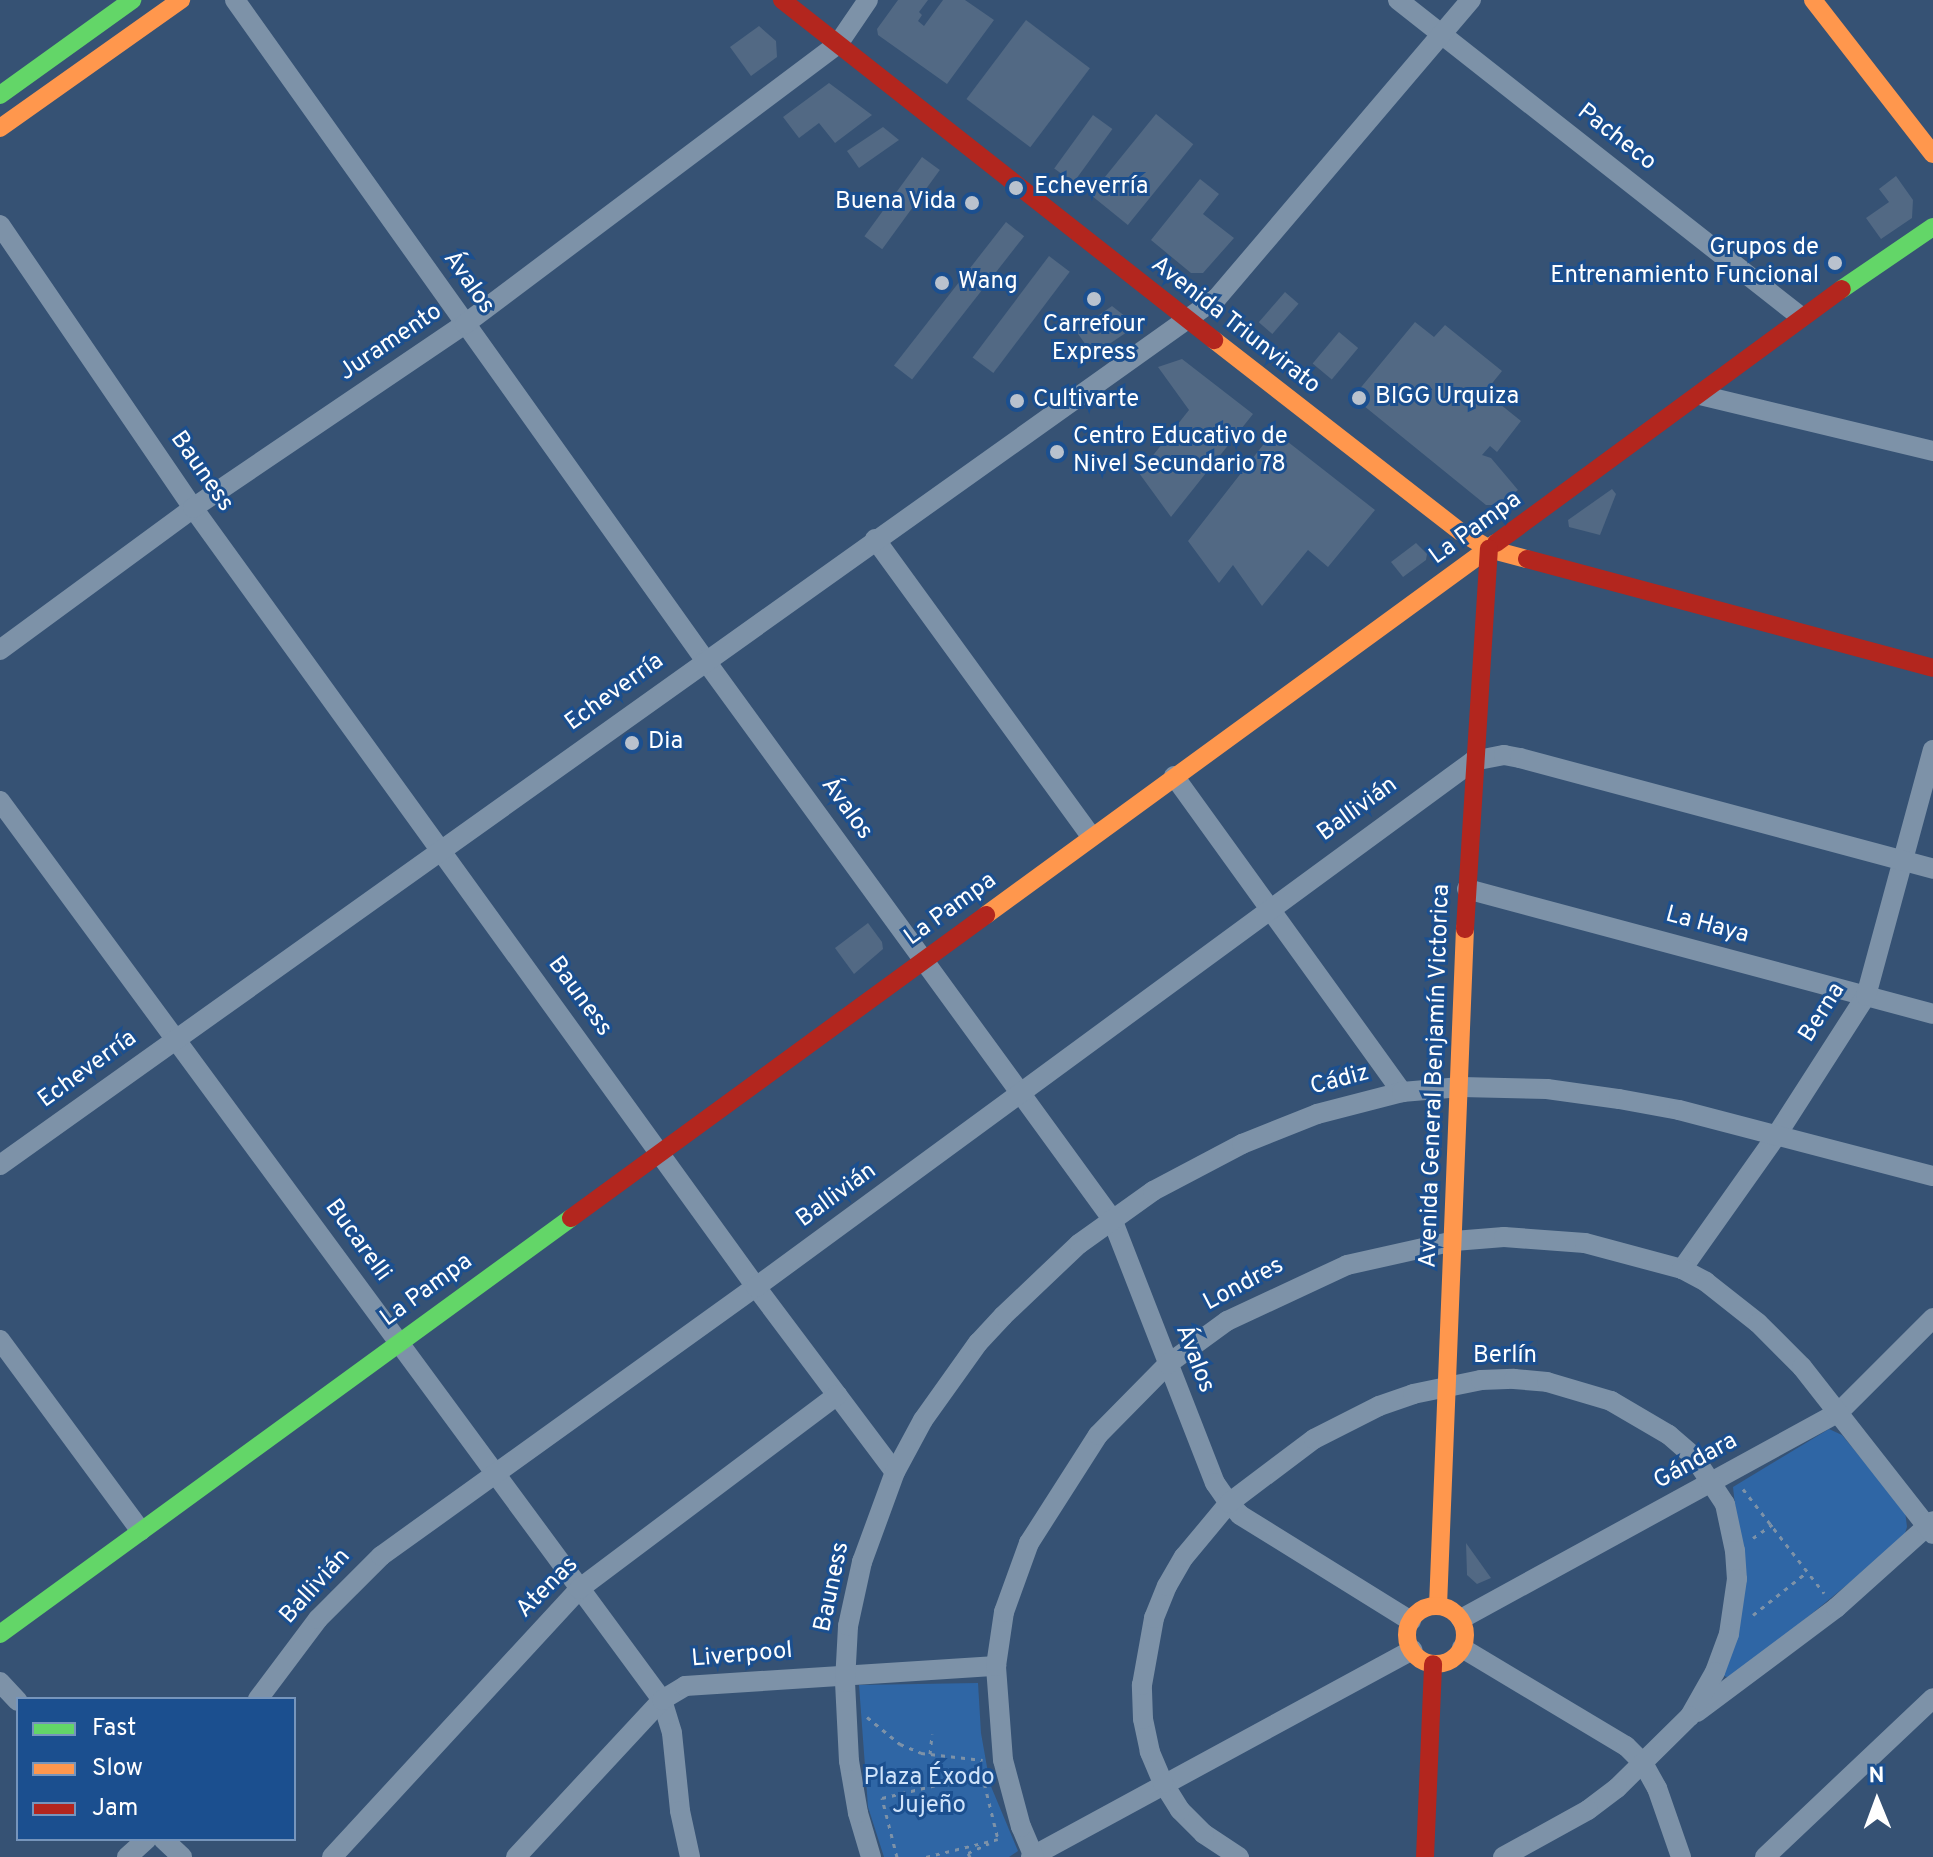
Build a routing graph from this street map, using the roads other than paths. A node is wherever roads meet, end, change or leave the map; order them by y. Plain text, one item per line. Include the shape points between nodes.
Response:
1 (132, 0) edge
2 (181, 0) edge
3 (235, 0) edge
4 (782, 0) edge
5 (868, 0) edge
6 (1398, 0) edge
7 (1471, 0) edge
8 (1813, 0) edge
9 (1442, 34) junction
10 (838, 44) junction
11 (0, 95) edge
12 (0, 128) edge
13 (1933, 154) edge
14 (0, 225) edge
15 (1933, 227) edge
16 (1801, 317) junction
17 (1186, 319) junction
18 (465, 324) junction
19 (1700, 395) junction
20 (1933, 451) edge
21 (193, 508) junction
22 (875, 539) junction
23 (1489, 549) junction
24 (0, 650) edge
25 (705, 660) junction
26 (1933, 668) edge
27 (1933, 750) edge
28 (1473, 761) junction
29 (1174, 776) junction
30 (0, 801) edge
31 (1091, 836) junction
32 (440, 851) junction
33 (1903, 861) junction
34 (1933, 869) edge
35 (1467, 889) junction
36 (1269, 908) junction
37 (924, 960) junction
38 (1866, 996) junction
39 (1933, 1014) edge
40 (176, 1038) junction
41 (1461, 1087) junction
42 (1402, 1092) junction
43 (1021, 1093) junction
44 (1776, 1136) junction
45 (659, 1152) junction
46 (0, 1165) edge
47 (1933, 1176) edge
48 (1112, 1219) junction
49 (1454, 1241) junction
50 (1682, 1269) junction
51 (756, 1287) junction
52 (1933, 1318) edge
53 (0, 1340) edge
54 (399, 1341) junction
55 (1168, 1364) junction
56 (1448, 1385) junction
57 (837, 1395) junction
58 (1839, 1412) junction
59 (497, 1472) junction
60 (895, 1472) junction
61 (1722, 1478) junction
62 (1229, 1503) junction
63 (1931, 1527) edge
64 (141, 1531) junction
65 (579, 1589) junction
66 (1438, 1606) junction
67 (1461, 1619) junction
68 (1411, 1621) junction
69 (0, 1634) edge
70 (1462, 1648) junction
71 (1412, 1650) junction
72 (1433, 1664) junction
73 (996, 1666) junction
74 (845, 1675) junction
75 (0, 1682) edge
76 (260, 1697) edge
77 (1933, 1698) edge
78 (16, 1699) edge
79 (662, 1700) junction
80 (1690, 1716) junction
81 (1643, 1763) junction
82 (1163, 1783) junction
83 (145, 1841) edge
84 (165, 1841) edge
85 (1033, 1856) edge
86 (127, 1857) edge
87 (182, 1857) edge
88 (332, 1857) edge
89 (516, 1857) edge
90 (690, 1857) edge
91 (871, 1857) edge
92 (1239, 1857) edge
93 (1425, 1857) edge
94 (1503, 1857) edge
95 (1681, 1857) edge
96 (1765, 1857) edge

1 - 11 street
2 - 12 street
3 - 18 street, Ávalos
4 - 10 street, Avenida Triunvirato
5 - 10 street, Juramento
6 - 9 street, Pacheco
7 - 9 street, Echeverría
8 - 13 street
9 - 16 street, Pacheco
9 - 17 street, Echeverría via 1217,298
10 - 17 street, Avenida Triunvirato
10 - 18 street, Juramento
14 - 21 street, Bauness
15 - 16 street, La Pampa
16 - 19 street, La Pampa
17 - 22 street, Echeverría
17 - 23 street, Avenida Triunvirato
18 - 21 street, Juramento
18 - 25 street, Ávalos
19 - 20 street
19 - 23 street, La Pampa
21 - 24 street, Juramento
21 - 32 street, Bauness
22 - 25 street, Echeverría
22 - 31 street
23 - 26 street, Avenida Triunvirato
23 - 28 street, Avenida General Benjamín Victorica
23 - 29 street, La Pampa
25 - 32 street, Echeverría
25 - 37 street, Ávalos
27 - 33 street, Berna
28 - 33 street via 1504,755 1520,758
28 - 35 street, Avenida General Benjamín Victorica
28 - 36 street, Ballivián
29 - 31 street, La Pampa
29 - 36 street
30 - 40 street, Bucarelli
31 - 37 street, La Pampa
32 - 40 street, Echeverría
32 - 45 street, Bauness
33 - 34 street
33 - 38 street, Berna
35 - 38 street, La Haya
35 - 41 street, Avenida General Benjamín Victorica
36 - 42 street
36 - 43 street, Ballivián
37 - 43 street, Ávalos
37 - 45 street, La Pampa
38 - 39 street, La Haya
38 - 44 street, Berna
40 - 46 street, Echeverría
40 - 54 street, Bucarelli
41 - 42 street, Cádiz
41 - 44 street, Cádiz via 1579,1092 1679,1110
41 - 49 street, Avenida General Benjamín Victorica
42 - 48 street, Cádiz via 1290,1123 1197,1166
43 - 48 street, Ávalos
43 - 51 street, Ballivián
44 - 47 street, Cádiz
44 - 50 street, Berna
45 - 51 street, Bauness
45 - 54 street, La Pampa
48 - 55 street, Ávalos
48 - 60 street, Cádiz via 1079,1244 978,1343 923,1420
49 - 50 street, Londres via 1504,1237 1585,1243
49 - 55 street, Londres via 1376,1257 1315,1278 1227,1321
49 - 56 street, Avenida General Benjamín Victorica
50 - 58 street, Londres via 1758,1323
51 - 57 street, Bauness
51 - 59 street, Ballivián
52 - 58 street, Gándara
53 - 64 street
54 - 59 street, Bucarelli
54 - 64 street, La Pampa
55 - 62 street, Ávalos via 1215,1483
55 - 73 street, Londres via 1098,1435 1047,1510 1016,1573
56 - 61 street, Berlín via 1547,1382 1611,1401 1669,1435
56 - 62 street, Berlín via 1346,1421 1284,1458
56 - 66 street, Avenida General Benjamín Victorica
57 - 60 street, Bauness
57 - 65 street, Atenas
58 - 61 street, Gándara
58 - 63 street, Londres
59 - 65 street, Bucarelli
59 - 76 street, Ballivián via 356,1577
60 - 74 street, Bauness via 855,1592
61 - 67 street, Gándara
61 - 80 street, Berlín via 1737,1579 1729,1634
62 - 68 street, Ávalos via 1240,1515
62 - 82 street, Berlín via 1167,1586 1145,1651 1143,1719
63 - 80 street via 1836,1608
64 - 69 street, La Pampa
65 - 79 street, Bucarelli
65 - 88 street, Atenas
66 - 67 street
66 - 68 street via 1422,1609
67 - 70 street via 1466,1634
68 - 71 street via 1407,1636
70 - 72 street via 1450,1660
70 - 81 street via 1613,1736
71 - 72 street
71 - 82 street
72 - 93 street
73 - 74 street, Liverpool
73 - 85 street, Londres via 1003,1760
74 - 79 street, Liverpool via 700,1683
74 - 91 street, Bauness via 849,1761
75 - 78 street
77 - 96 street
79 - 89 street, Liverpool
79 - 90 street, Bucarelli via 672,1733
80 - 81 street, Berlín
81 - 94 street, Berlín via 1588,1810
81 - 95 street
82 - 85 street
82 - 92 street, Berlín via 1188,1818
83 - 86 street
84 - 87 street

